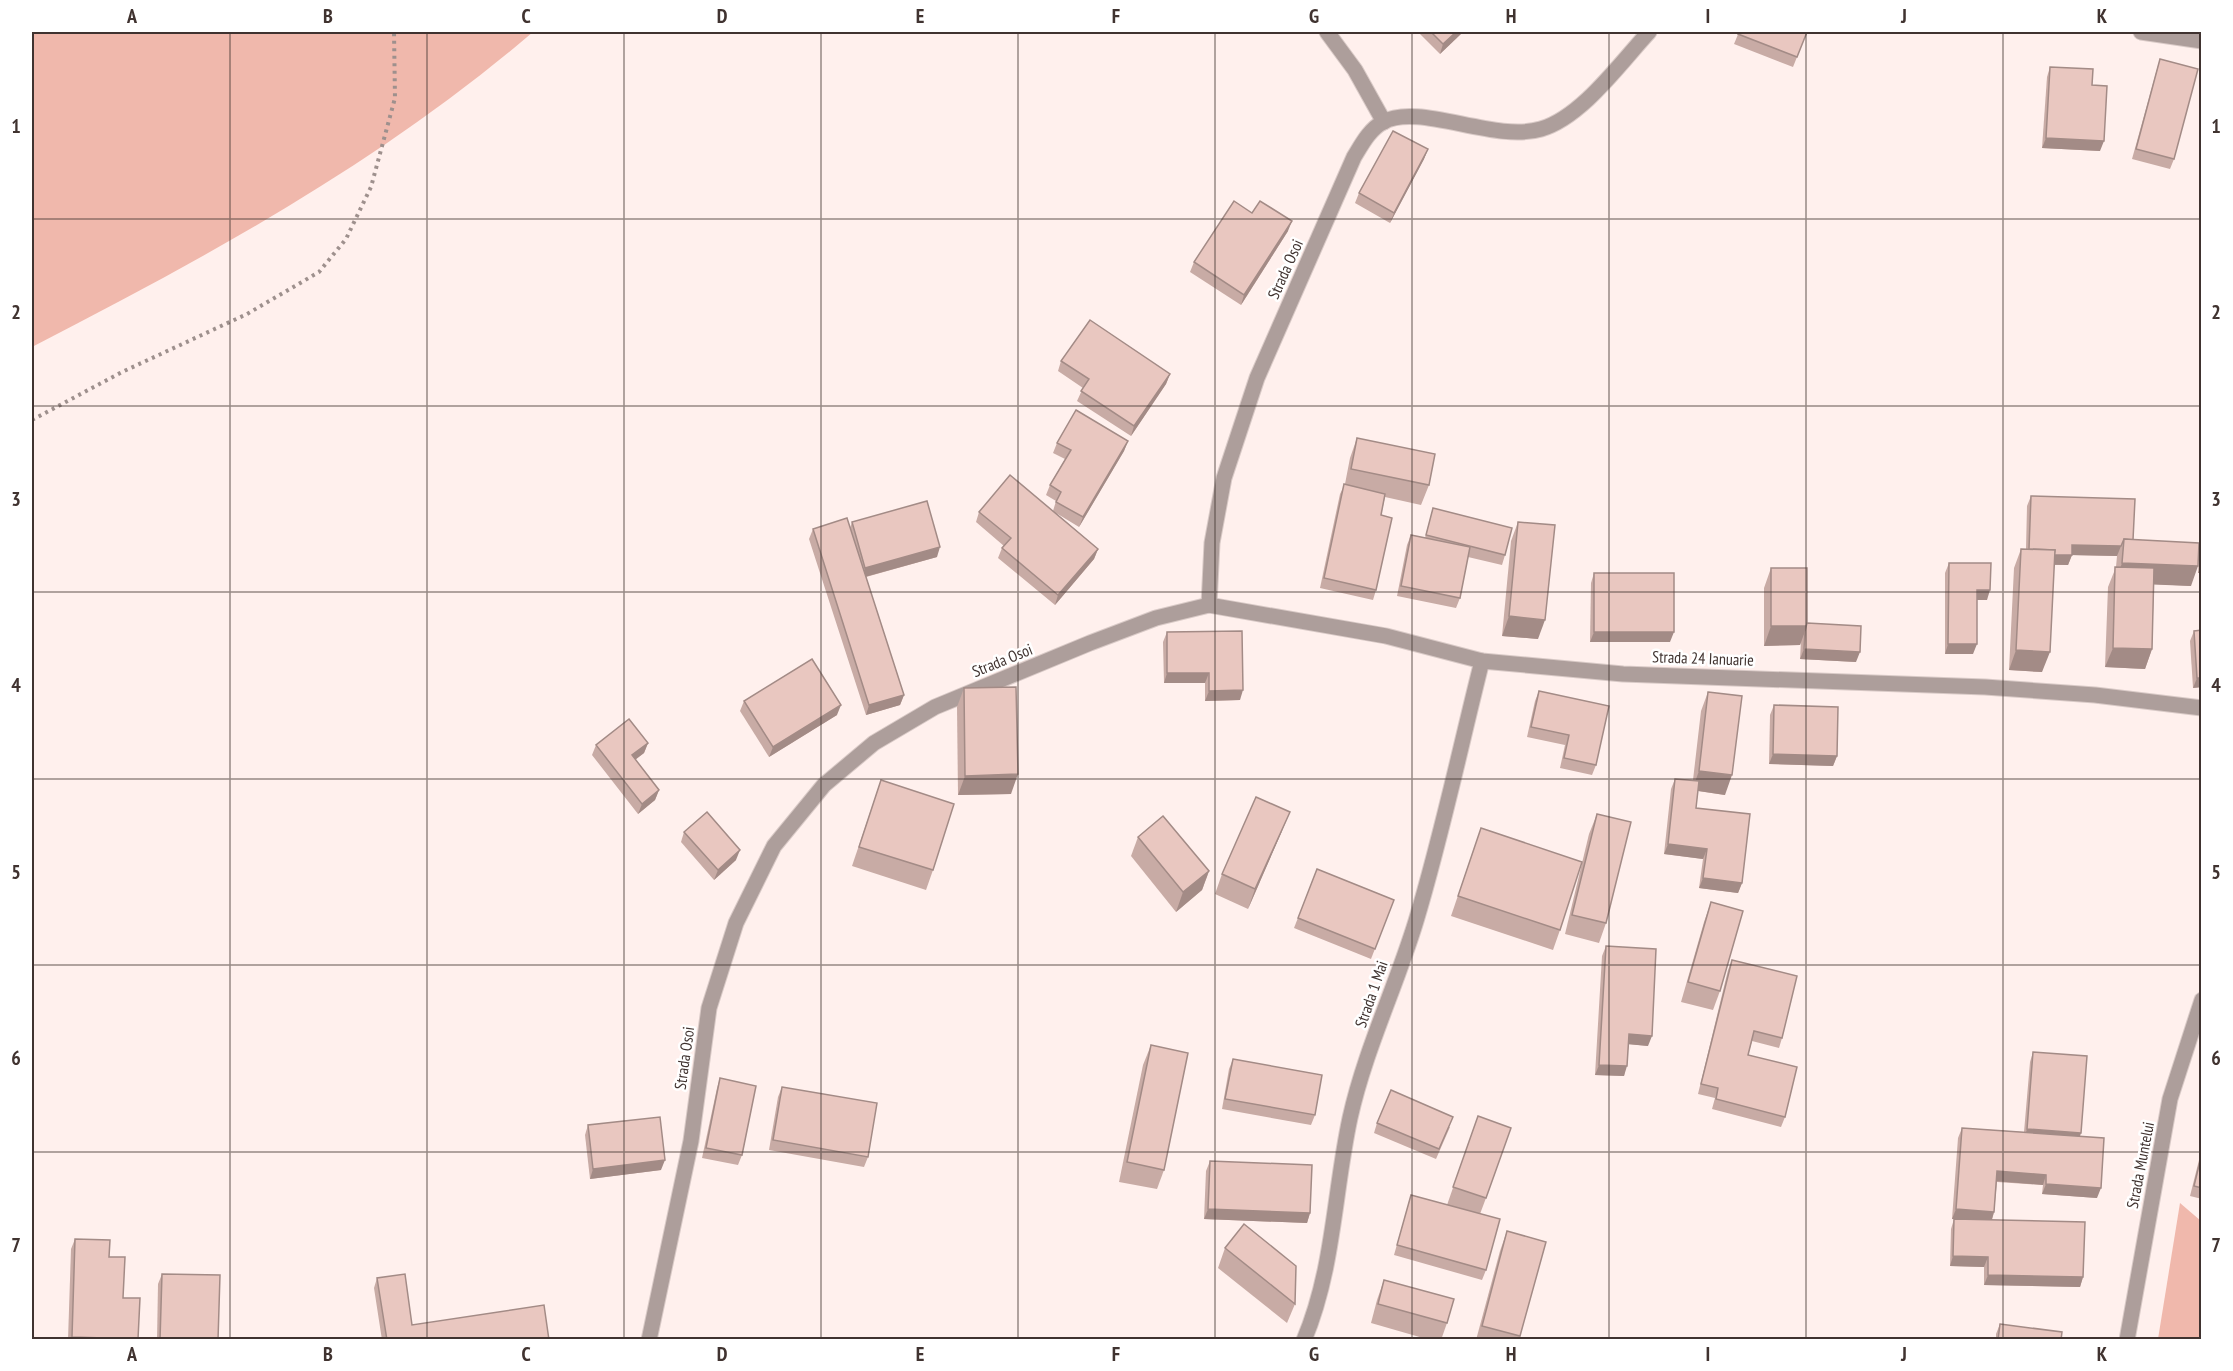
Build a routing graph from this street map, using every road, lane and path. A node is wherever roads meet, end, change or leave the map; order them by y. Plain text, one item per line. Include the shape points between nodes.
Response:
1 (394, 32) edge
2 (1327, 32) edge
3 (1649, 32) edge
4 (2141, 32) edge
5 (2202, 41) edge
6 (1384, 122) junction
7 (32, 420) edge
8 (1209, 605) junction
9 (1482, 661) junction
10 (2202, 708) edge
11 (2202, 1000) edge
12 (649, 1340) edge
13 (1304, 1340) edge
14 (2127, 1340) edge

1 - 7 path via 395,98 370,187 346,238 320,273 247,314 122,372
2 - 6 street via 1355,70
3 - 6 street via 1584,101 1561,120 1542,129 1499,133 1402,117
4 - 5 street
6 - 8 street, Strada Osoi via 1368,135 1354,157 1257,378 1224,478 1212,543
8 - 9 street, Strada 24 Ianuarie via 1386,636
8 - 12 street, Strada Osoi via 1156,618 935,707 874,743 824,785 774,846 736,923 709,1008 691,1141
9 - 10 street, Strada 24 Ianuarie via 1623,674 1985,687
9 - 13 street, Strada 1 Mai via 1416,920 1362,1072 1350,1119 1333,1235
11 - 14 street, Strada Muntelui via 2170,1100

